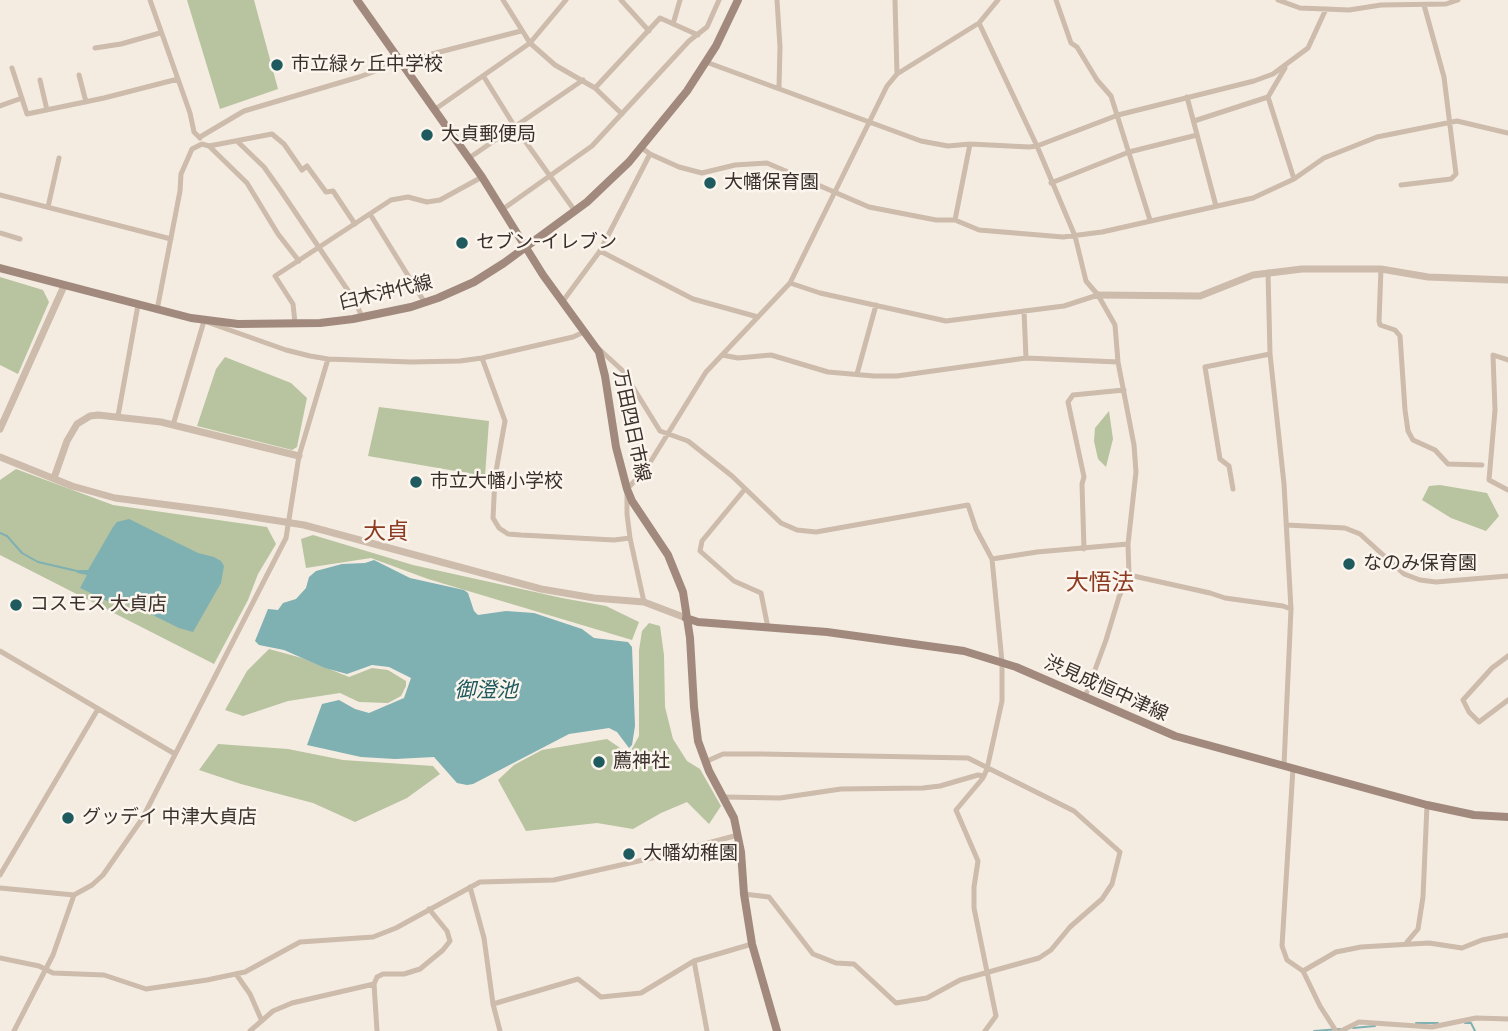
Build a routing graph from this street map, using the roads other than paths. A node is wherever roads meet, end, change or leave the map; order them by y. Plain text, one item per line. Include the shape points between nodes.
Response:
1 (150, 0) edge
2 (357, 0) edge
3 (503, 0) edge
4 (566, 0) edge
5 (621, 0) edge
6 (680, 0) edge
7 (719, 0) edge
8 (738, 0) edge
9 (777, 0) edge
10 (895, 0) edge
11 (998, 0) edge
12 (1056, 0) edge
13 (1278, 0) edge
14 (1458, 0) edge
15 (1380, 3) edge
16 (1423, 5) junction
17 (1326, 9) junction
18 (979, 23) junction
19 (673, 24) junction
20 (649, 31) junction
21 (521, 32) junction
22 (160, 33) junction
23 (698, 35) junction
24 (530, 43) junction
25 (95, 48) dead end
26 (401, 62) junction
27 (706, 62) junction
28 (1286, 65) junction
29 (12, 68) dead end
30 (897, 74) junction
31 (79, 75) dead end
32 (484, 77) junction
33 (177, 79) junction
34 (40, 80) dead end
35 (583, 80) junction
36 (779, 87) junction
37 (595, 88) junction
38 (1187, 97) junction
39 (1268, 97) junction
40 (22, 98) junction
41 (86, 102) junction
42 (0, 106) edge
43 (47, 110) junction
44 (434, 110) junction
45 (622, 114) junction
46 (1118, 115) junction
47 (1194, 121) junction
48 (1450, 122) junction
49 (868, 123) junction
50 (515, 127) junction
51 (1508, 133) edge
52 (1197, 135) junction
53 (200, 137) junction
54 (238, 142) junction
55 (202, 144) junction
56 (970, 144) junction
57 (209, 146) junction
58 (1037, 146) junction
59 (642, 148) junction
60 (1129, 152) junction
61 (650, 154) junction
62 (59, 158) dead end
63 (469, 158) junction
64 (549, 176) junction
65 (482, 177) junction
66 (1294, 179) junction
67 (1051, 183) junction
68 (1401, 185) dead end
69 (834, 190) junction
70 (0, 195) edge
71 (1216, 206) junction
72 (48, 207) junction
73 (503, 209) junction
74 (575, 211) junction
75 (369, 214) junction
76 (955, 220) junction
77 (1150, 220) junction
78 (355, 224) junction
79 (0, 233) edge
80 (1075, 236) junction
81 (20, 239) dead end
82 (171, 239) junction
83 (525, 247) junction
84 (320, 248) junction
85 (600, 251) junction
86 (299, 261) junction
87 (0, 268) edge
88 (1381, 269) junction
89 (1268, 272) junction
90 (1508, 280) edge
91 (790, 283) junction
92 (65, 286) junction
93 (1098, 295) junction
94 (564, 301) junction
95 (425, 303) junction
96 (138, 305) junction
97 (876, 305) junction
98 (156, 310) junction
99 (1024, 311) junction
100 (362, 317) junction
101 (758, 317) junction
102 (204, 321) junction
103 (295, 323) junction
104 (584, 332) junction
105 (596, 346) junction
106 (1270, 354) junction
107 (722, 355) junction
108 (482, 358) junction
109 (1026, 358) junction
110 (328, 359) junction
111 (1508, 360) edge
112 (1118, 362) junction
113 (857, 374) junction
114 (1124, 390) junction
115 (118, 416) junction
116 (173, 425) junction
117 (0, 429) edge
118 (669, 436) junction
119 (299, 456) junction
120 (0, 457) edge
121 (1482, 464) dead end
122 (54, 478) junction
123 (627, 489) junction
124 (745, 489) junction
125 (1233, 489) dead end
126 (1508, 491) edge
127 (289, 523) junction
128 (1286, 525) junction
129 (630, 538) junction
130 (1128, 544) junction
131 (1084, 548) junction
132 (992, 559) junction
133 (1129, 575) junction
134 (1508, 576) edge
135 (644, 602) junction
136 (1291, 609) junction
137 (686, 618) junction
138 (768, 628) junction
139 (0, 651) edge
140 (1508, 656) edge
141 (1002, 662) junction
142 (1085, 696) junction
143 (1508, 700) edge
144 (98, 709) junction
145 (176, 754) junction
146 (705, 762) junction
147 (1284, 765) junction
148 (1293, 768) junction
149 (987, 769) junction
150 (984, 776) junction
151 (724, 797) junction
152 (1427, 804) junction
153 (1508, 817) edge
154 (738, 835) junction
155 (0, 875) edge
156 (470, 887) junction
157 (0, 888) edge
158 (744, 894) junction
159 (74, 895) junction
160 (429, 908) junction
161 (1508, 935) edge
162 (1407, 942) junction
163 (751, 944) junction
164 (0, 958) edge
165 (694, 961) junction
166 (46, 969) junction
167 (986, 971) junction
168 (1303, 971) junction
169 (236, 974) junction
170 (374, 984) junction
171 (493, 1004) junction
172 (1508, 1018) edge
173 (261, 1019) junction
174 (1405, 1028) edge
175 (13, 1031) edge
176 (250, 1031) edge
177 (377, 1031) edge
178 (500, 1031) edge
179 (707, 1031) edge
180 (777, 1031) edge
181 (985, 1031) edge
182 (1338, 1031) edge

1 - 22 street
2 - 26 main road, 万田四日市線
3 - 21 street
4 - 24 street
5 - 20 street
6 - 19 street
7 - 23 street via 707,27
8 - 27 main road, 臼木沖代線
9 - 36 street
10 - 30 street
11 - 18 street
12 - 46 street via 1072,43 1111,96
13 - 17 street via 1300,8
14 - 16 street
15 - 16 street
15 - 17 street via 1349,10
16 - 48 street via 1444,77
17 - 28 street via 1308,48
18 - 30 street
18 - 58 street
19 - 20 street via 660,18
19 - 23 street
20 - 37 street
21 - 24 street
21 - 26 street
22 - 25 street
22 - 33 street
23 - 45 street
24 - 32 street
24 - 35 street via 555,65
26 - 44 main road, 万田四日市線
26 - 53 street via 244,111
27 - 36 street
27 - 59 main road, 臼木沖代線
28 - 38 street via 1254,81
28 - 39 street
29 - 40 street
30 - 49 street
31 - 41 street
32 - 44 street
32 - 50 street
33 - 41 street
33 - 53 street via 194,132
34 - 43 street
35 - 37 street
35 - 50 street
36 - 49 street
37 - 45 street
38 - 46 street
38 - 47 street
39 - 47 street
39 - 66 street
40 - 42 street
40 - 43 street via 27,114
41 - 43 street
44 - 63 main road, 万田四日市線
45 - 64 street via 592,146
46 - 58 street
46 - 60 street
47 - 52 street
48 - 51 street
48 - 66 street via 1362,141 1324,158
48 - 68 street via 1455,176
49 - 56 street via 921,141
49 - 69 street
50 - 63 street
50 - 64 street
52 - 60 street
52 - 71 street
53 - 55 street
54 - 57 street
54 - 78 street via 272,134 302,170 307,166 326,192 333,191
54 - 84 street via 264,167
55 - 57 street
55 - 82 street via 192,149 181,174
56 - 58 street
56 - 76 street
57 - 86 street via 247,183
58 - 67 street
59 - 61 street
59 - 74 main road, 臼木沖代線
60 - 67 street
60 - 77 street
61 - 69 street via 702,173 736,164 767,163
61 - 85 street
62 - 72 street
63 - 65 main road, 万田四日市線
64 - 73 street
64 - 74 street
65 - 73 main road, 万田四日市線
65 - 75 street via 440,200 399,197
66 - 71 street via 1253,198
67 - 80 street
69 - 76 street via 869,206
69 - 91 street
70 - 72 street
71 - 77 street
72 - 82 street
73 - 83 main road, 万田四日市線
74 - 83 main road, 臼木沖代線
75 - 78 street
75 - 95 street
76 - 80 street via 979,230
77 - 80 street
78 - 84 street
79 - 81 street
80 - 93 street via 1086,281
82 - 98 street
83 - 94 main road, 万田四日市線
83 - 95 main road, 臼木沖代線 via 474,282
84 - 86 street
84 - 100 street
85 - 94 street
85 - 101 street via 694,299
86 - 103 street via 275,276 293,304
87 - 92 main road, 臼木沖代線
88 - 89 street
88 - 90 street via 1439,278
88 - 121 street via 1379,321 1399,336 1408,431 1413,440 1435,450 1448,464
89 - 93 street via 1200,296
89 - 106 street
91 - 97 street
91 - 101 street
92 - 96 main road, 臼木沖代線
92 - 117 street
93 - 99 street via 1064,306
93 - 112 street via 1115,325
94 - 104 main road, 万田四日市線
95 - 100 main road, 臼木沖代線
96 - 98 main road, 臼木沖代線
96 - 115 street
97 - 99 street via 946,321
97 - 113 street
98 - 102 main road, 臼木沖代線
99 - 109 street
100 - 103 main road, 臼木沖代線
101 - 107 street
102 - 103 main road, 臼木沖代線
102 - 110 street via 286,350
102 - 116 street
104 - 105 main road, 万田四日市線
104 - 108 street
105 - 118 street via 623,371 660,431
105 - 123 main road, 万田四日市線
106 - 125 street via 1205,367 1220,460 1229,466
106 - 128 street
107 - 113 street via 771,355 828,372
107 - 118 street via 706,372
108 - 110 street via 431,362
108 - 129 street via 505,421 495,477 493,517 499,528 521,535
109 - 112 street
109 - 113 street via 897,376
110 - 119 street
111 - 126 street via 1493,355 1495,410 1489,480
112 - 114 street
114 - 130 street via 1136,472
114 - 131 street via 1073,395 1068,402 1084,477
115 - 116 street
115 - 122 street via 90,416 77,424
116 - 119 street
118 - 123 street
118 - 124 street via 688,441
119 - 127 street
120 - 122 street
122 - 127 street via 115,498
123 - 129 street
123 - 137 main road, 万田四日市線 via 676,571
124 - 132 street via 781,523 816,532 968,505
124 - 138 street via 702,541 700,551 734,581 761,593
127 - 135 street via 541,589
127 - 145 street via 277,557
128 - 134 street via 1345,528 1360,534 1404,574 1420,580
128 - 136 street
129 - 135 street
130 - 131 street
130 - 133 street
131 - 132 street
132 - 141 street
133 - 136 street
133 - 142 street
135 - 137 street
136 - 147 street
137 - 138 main road, 渋見成恒中津線
137 - 146 main road, 万田四日市線 via 696,728
138 - 141 main road, 渋見成恒中津線 via 941,647
139 - 144 street
140 - 143 street via 1463,700 1479,722
141 - 142 main road, 渋見成恒中津線
141 - 149 street via 1002,701
142 - 147 main road, 渋見成恒中津線 via 1175,736
144 - 145 street
144 - 155 street
145 - 159 street via 118,856 92,885
146 - 149 street via 723,754 925,756 968,758
146 - 151 main road, 万田四日市線
147 - 148 main road, 渋見成恒中津線
148 - 152 main road, 渋見成恒中津線
148 - 168 street via 1282,946 1287,960
149 - 150 street
149 - 167 street via 1074,811 1120,852 1112,884 1102,899 1051,950 1040,958
150 - 151 street via 923,788 841,789 780,798
150 - 167 street via 957,810 978,861 974,908
151 - 154 main road, 万田四日市線
152 - 153 main road, 渋見成恒中津線
152 - 162 street via 1423,897 1418,929
154 - 156 street via 554,880 490,881
154 - 158 main road, 万田四日市線
156 - 160 street
156 - 171 street via 484,938
157 - 159 street
158 - 163 main road, 万田四日市線
158 - 167 street via 769,897 813,954 854,964 896,1003 927,998
159 - 166 street
160 - 169 street via 373,937 300,942
160 - 170 street via 449,936 448,945 420,969 383,974
161 - 162 street via 1462,948
162 - 168 street via 1336,952
163 - 165 street
163 - 180 main road, 万田四日市線
164 - 166 street
165 - 171 street via 641,993 601,997 578,979
165 - 179 street
166 - 169 street via 104,975 146,989
166 - 175 street
167 - 181 street via 996,1016
168 - 182 street
169 - 173 street
170 - 173 street via 292,1003
170 - 177 street
171 - 178 street
172 - 174 street
173 - 176 street
174 - 182 street via 1359,1022

